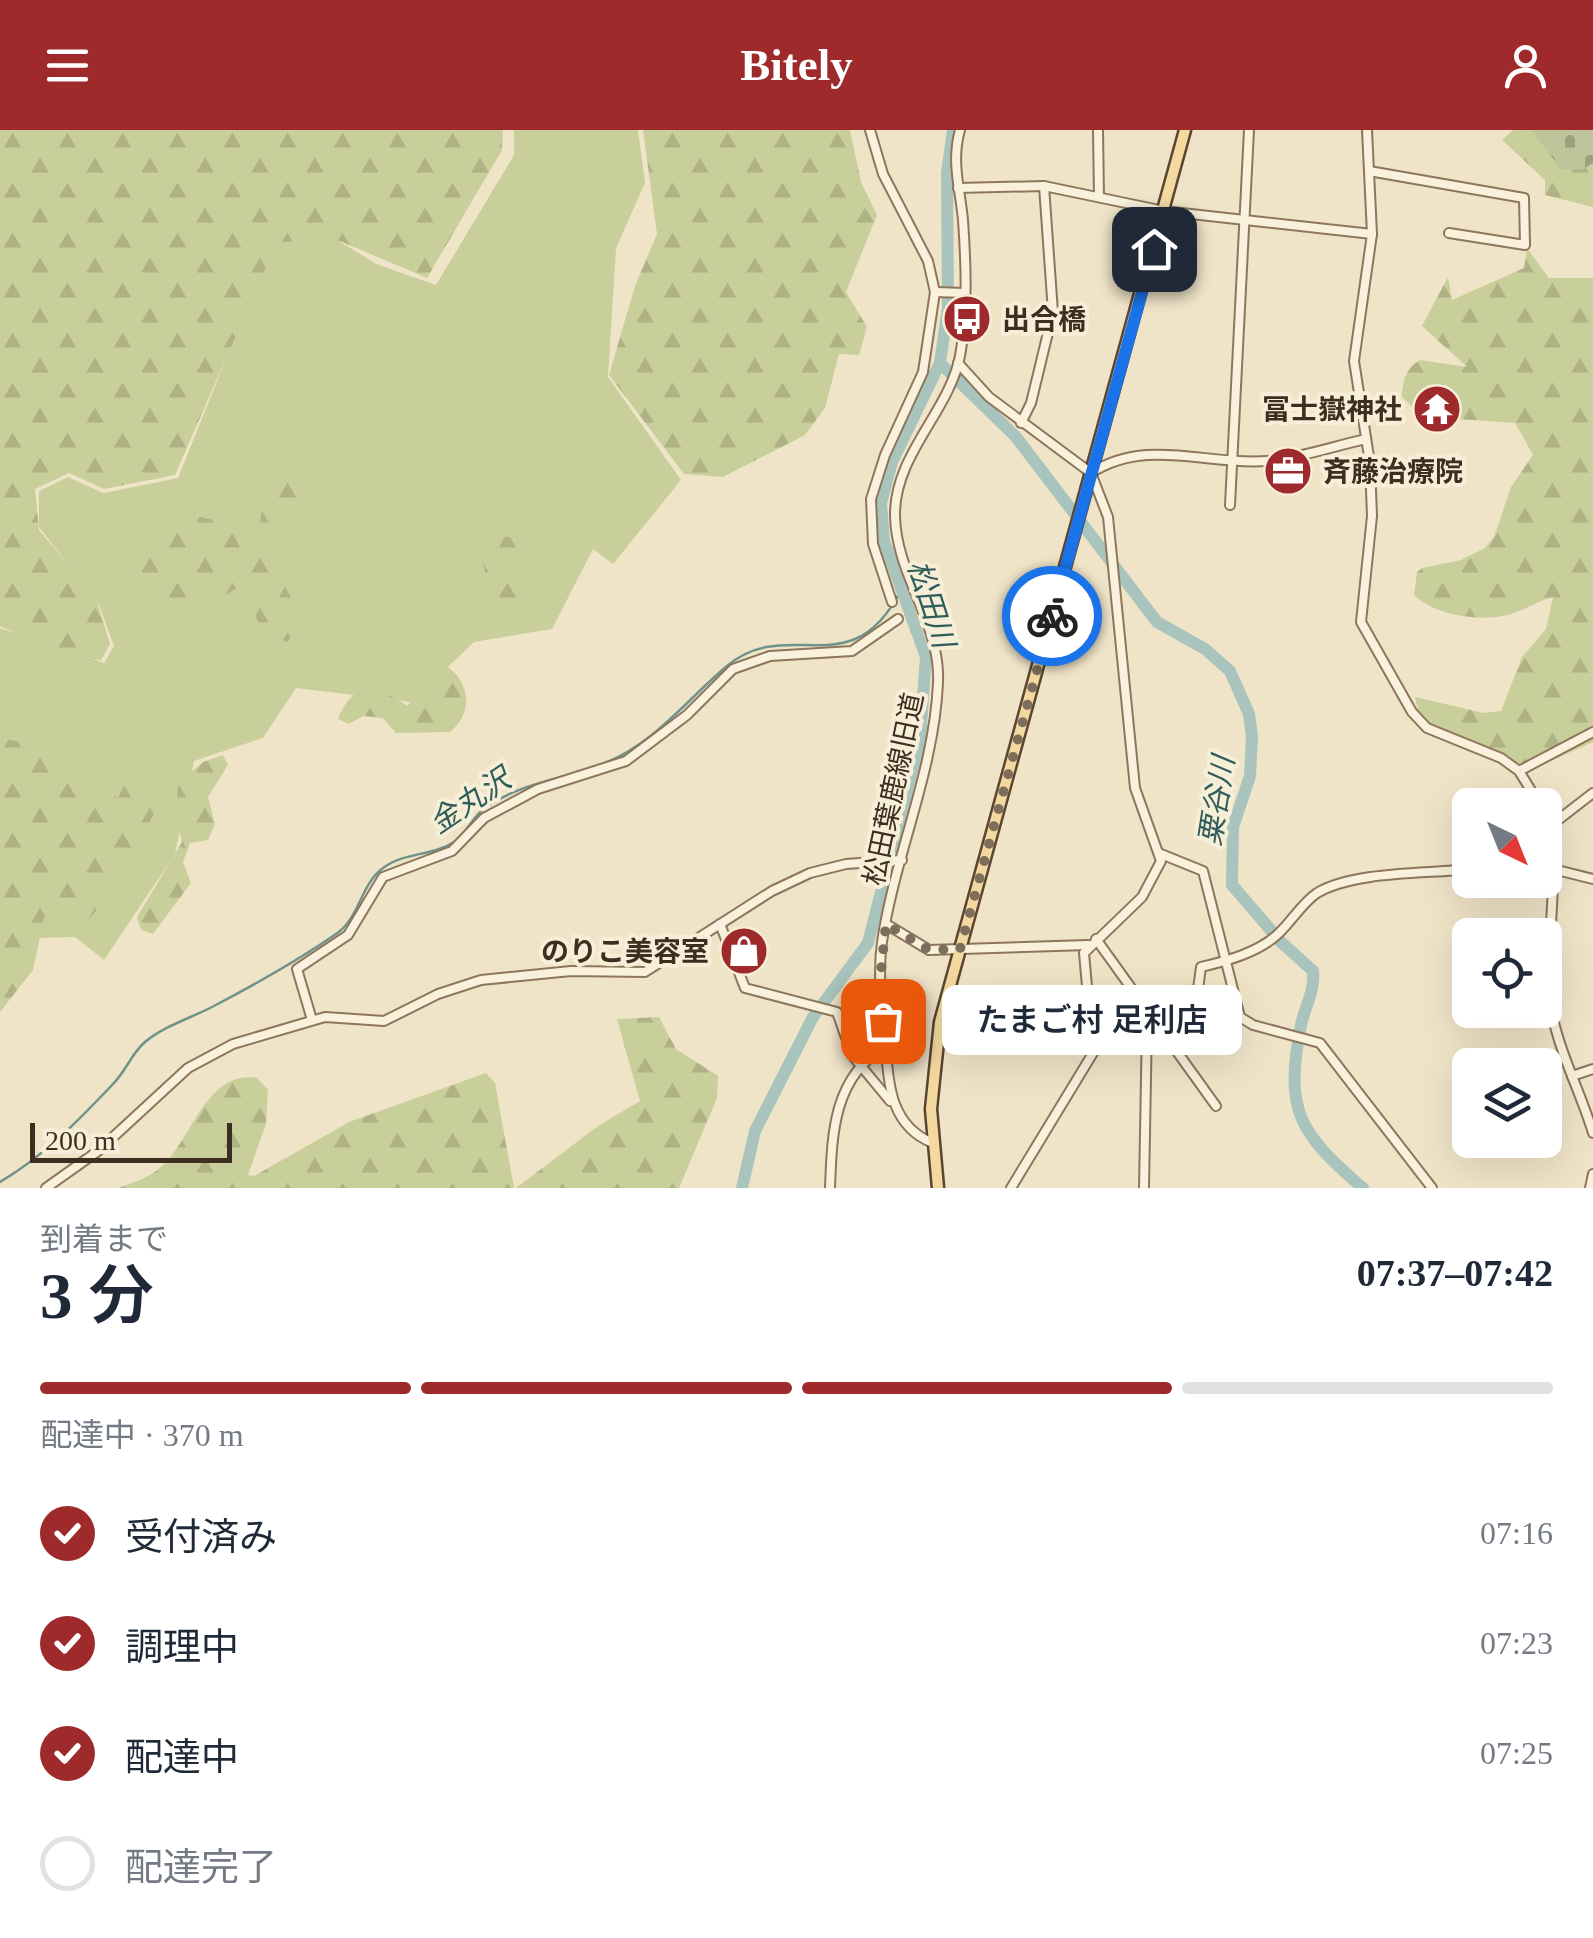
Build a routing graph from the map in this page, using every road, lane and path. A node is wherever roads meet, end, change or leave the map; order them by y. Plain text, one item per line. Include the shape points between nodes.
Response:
1 (870, 130) edge
2 (960, 130) edge
3 (1098, 130) edge
4 (1186, 130) edge
5 (1248, 130) edge
6 (1366, 130) edge
7 (1369, 171) junction
8 (1044, 186) junction
9 (958, 188) junction
10 (1098, 197) junction
11 (1164, 212) junction
12 (1246, 221) junction
13 (1449, 232) dead end
14 (1372, 234) junction
15 (938, 292) junction
16 (962, 292) junction
17 (957, 365) junction
18 (1021, 423) junction
19 (1366, 439) junction
20 (1230, 462) junction
21 (1091, 473) junction
22 (1230, 505) dead end
23 (892, 602) dead end
24 (898, 620) dead end
25 (1593, 732) edge
26 (1519, 771) junction
27 (1530, 788) edge
28 (1593, 793) edge
29 (1562, 817) edge
30 (1162, 854) junction
31 (902, 860) junction
32 (1452, 871) edge
33 (1562, 871) edge
34 (1593, 879) edge
35 (1548, 898) edge
36 (720, 924) junction
37 (886, 924) junction
38 (1092, 942) junction
39 (960, 949) junction
40 (1227, 961) junction
41 (1143, 1006) junction
42 (1151, 1017) junction
43 (312, 1020) junction
44 (886, 1047) junction
45 (862, 1064) junction
46 (1593, 1070) edge
47 (1572, 1076) junction
48 (892, 1102) junction
49 (1216, 1106) dead end
50 (1592, 1128) edge
51 (933, 1143) junction
52 (1593, 1174) edge
53 (46, 1188) edge
54 (830, 1188) edge
55 (938, 1188) edge
56 (1011, 1188) edge
57 (1144, 1188) edge
58 (1432, 1188) edge
59 (1590, 1188) edge

1 - 15 street via 883,174
2 - 9 street
3 - 10 street
4 - 11 main road
5 - 12 street
6 - 7 street
7 - 13 street via 1524,198 1524,245
7 - 14 street
8 - 9 street
8 - 10 street
8 - 18 street via 1053,312 1032,403
9 - 16 street
10 - 11 street
11 - 12 street
11 - 21 main road
12 - 14 street
12 - 20 street
14 - 19 street via 1354,351
15 - 16 street
15 - 23 street via 924,372 871,499 873,543
16 - 17 street
17 - 18 street
17 - 31 street, 松田葉鹿線旧道 via 895,502 900,553 932,632 938,672 933,730
18 - 21 street
19 - 20 street
19 - 26 street via 1372,516 1360,622 1427,728
20 - 21 street via 1159,452
20 - 22 street
21 - 30 street via 1115,560 1135,788
21 - 39 main road
24 - 43 street via 852,651 744,663 626,761 538,789 484,818 452,851 384,877 348,935 297,969
25 - 26 street
26 - 27 street
28 - 29 street
30 - 38 street via 1142,897
30 - 40 street via 1202,872
31 - 36 street via 810,873
31 - 37 street, 松田葉鹿線旧道
32 - 40 street via 1336,884 1314,895 1271,940
33 - 34 street
35 - 47 street via 1549,993
36 - 43 street via 645,972 481,980 384,1020
36 - 45 street via 746,988 837,1012
37 - 39 street via 929,950
37 - 44 street, 松田葉鹿線旧道 via 880,980
38 - 39 street
38 - 41 street
38 - 56 street via 1083,966 1093,1053
39 - 51 main road via 936,1047
40 - 41 street via 1199,969 1198,989
40 - 58 street via 1240,1017 1320,1042
41 - 42 street
42 - 49 street
42 - 57 street
43 - 53 street via 196,1062 98,1151
44 - 45 street
44 - 48 street, 松田葉鹿線旧道
45 - 48 street
45 - 54 street via 836,1108
46 - 47 street
47 - 50 street
48 - 51 street
51 - 55 main road
52 - 59 street

